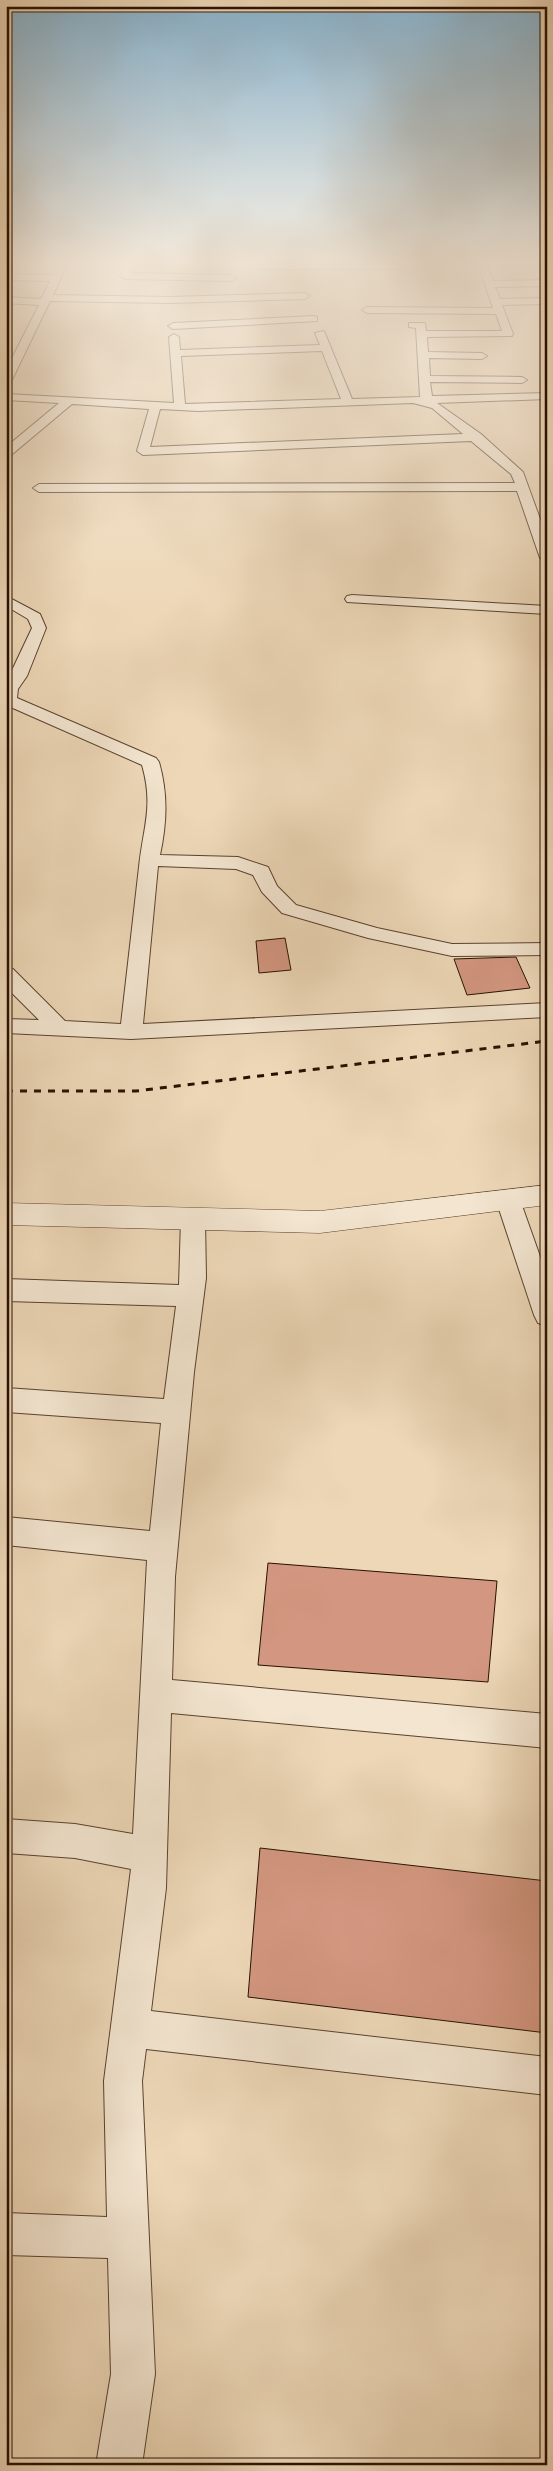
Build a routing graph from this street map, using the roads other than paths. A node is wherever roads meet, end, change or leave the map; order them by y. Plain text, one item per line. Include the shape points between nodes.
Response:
1 (178, 379) edge
2 (339, 379) edge
3 (425, 380) joint
4 (537, 380) dead end
5 (547, 396) edge
6 (6, 397) edge
7 (426, 399) junction
8 (70, 400) junction
9 (413, 400) junction
10 (348, 402) junction
11 (156, 405) junction
12 (180, 407) junction
13 (477, 437) junction
14 (6, 452) edge
15 (521, 487) junction
16 (39, 488) dead end
17 (546, 557) edge
18 (352, 599) dead end
19 (6, 600) edge
20 (547, 610) edge
21 (150, 860) junction
22 (547, 949) edge
23 (6, 974) edge
24 (547, 1010) edge
25 (6, 1026) edge
26 (60, 1029) junction
27 (131, 1032) junction
28 (547, 1195) edge
29 (508, 1200) junction
30 (6, 1214) edge
31 (193, 1219) junction
32 (6, 1290) edge
33 (190, 1296) junction
34 (547, 1315) edge
35 (6, 1400) edge
36 (176, 1412) junction
37 (6, 1532) edge
38 (163, 1547) junction
39 (156, 1695) junction
40 (547, 1731) edge
41 (6, 1836) edge
42 (149, 1855) junction
43 (130, 2028) junction
44 (547, 2076) edge
45 (6, 2234) edge
46 (128, 2238) junction
47 (119, 2465) edge

1 - 12 street
2 - 10 street
3 - 4 street
3 - 7 street
5 - 7 street
6 - 8 street
7 - 9 street
8 - 11 street
8 - 14 street
9 - 10 street
9 - 13 street via 436,406
10 - 12 street
11 - 12 street
11 - 13 street via 143,451
13 - 15 street via 517,472
15 - 16 street
15 - 17 street
18 - 20 street
19 - 21 street via 35,617 40,628 10,689 9,700 65,721 115,748 150,762 157,782 159,805
21 - 22 street via 238,863 261,871 269,888 289,909 375,934 452,950
21 - 27 street
23 - 26 street
24 - 27 street
25 - 26 street
26 - 27 street
28 - 29 street
29 - 31 street via 320,1222
29 - 34 street
30 - 31 street
31 - 33 street
32 - 33 street
33 - 36 street
35 - 36 street
36 - 38 street
37 - 38 street
38 - 39 street
39 - 40 street
39 - 42 street
41 - 42 street via 75,1840
42 - 43 street via 148,1888
43 - 44 street
43 - 46 street via 122,2081
45 - 46 street
46 - 47 street via 134,2374

